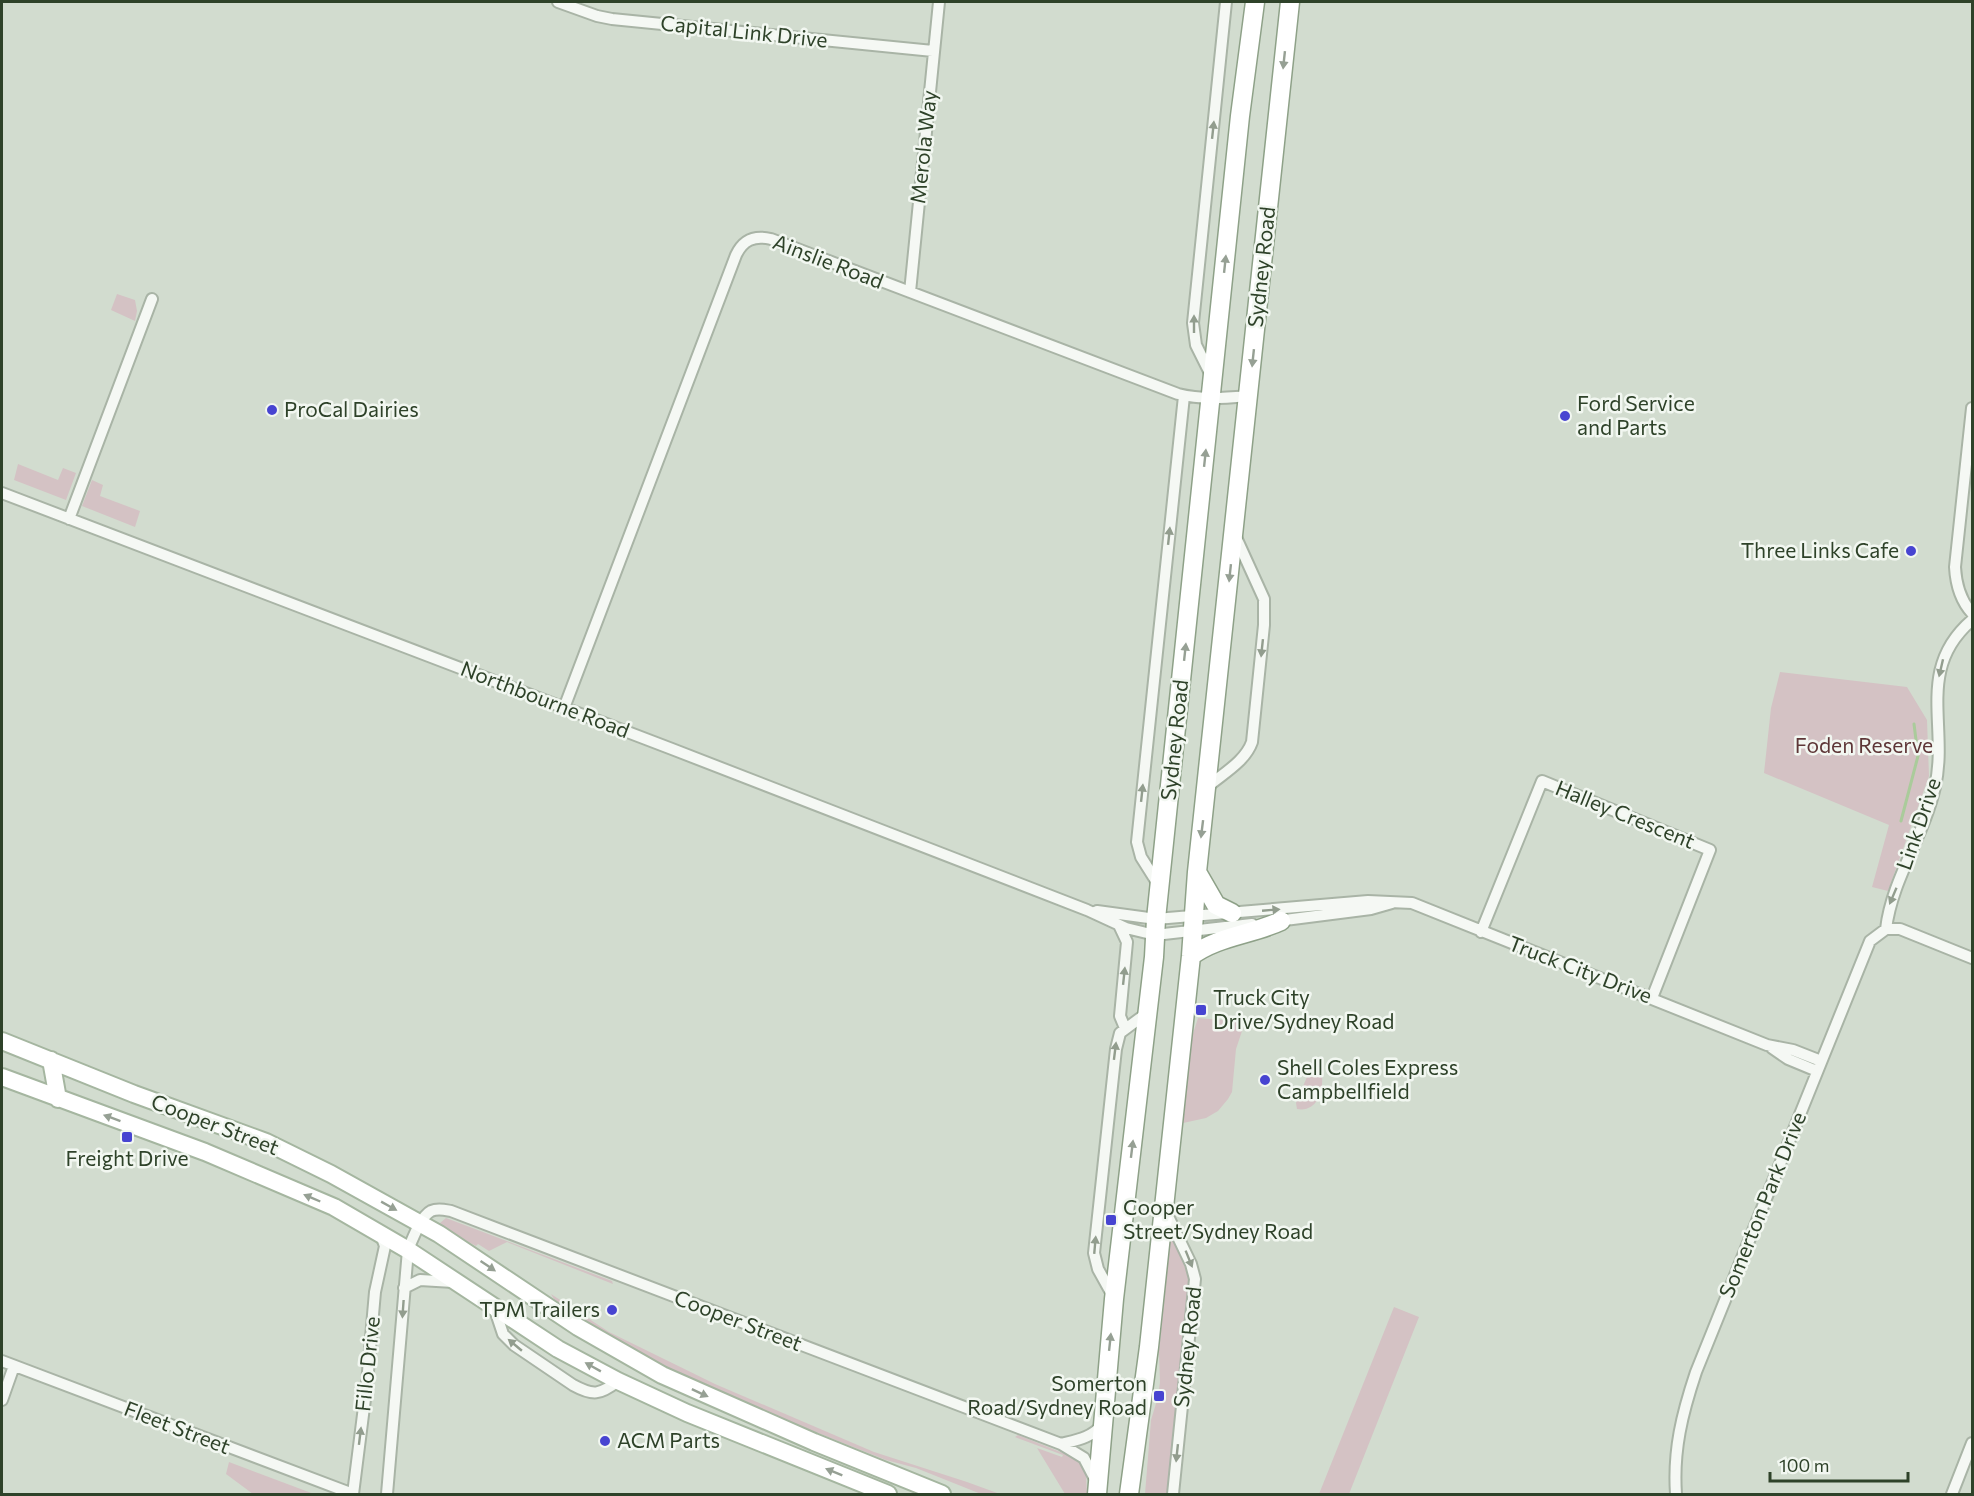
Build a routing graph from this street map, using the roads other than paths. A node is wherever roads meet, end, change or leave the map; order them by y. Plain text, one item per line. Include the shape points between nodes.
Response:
1 (558, 2) edge
2 (939, 2) edge
3 (1226, 2) edge
4 (1255, 2) edge
5 (1290, 2) edge
6 (933, 51) junction
7 (910, 292) junction
8 (152, 299) dead end
9 (1213, 378) junction
10 (1184, 396) junction
11 (1249, 396) junction
12 (1211, 399) junction
13 (1972, 408) edge
14 (2, 493) edge
15 (69, 519) junction
16 (1234, 533) junction
17 (1972, 615) edge
18 (564, 708) junction
19 (1206, 788) junction
20 (1197, 872) junction
21 (1160, 887) junction
22 (1392, 903) junction
23 (1087, 910) junction
24 (1232, 914) junction
25 (1281, 921) junction
26 (1192, 923) junction
27 (1119, 925) junction
28 (1156, 927) junction
29 (1886, 929) junction
30 (1481, 932) junction
31 (1191, 956) junction
32 (1972, 958) edge
33 (1652, 998) junction
34 (1147, 1013) junction
35 (1125, 1028) junction
36 (2, 1041) edge
37 (51, 1060) junction
38 (1819, 1066) junction
39 (2, 1077) edge
40 (58, 1099) junction
41 (330, 1174) junction
42 (1164, 1207) junction
43 (334, 1208) junction
44 (421, 1224) junction
45 (381, 1235) junction
46 (464, 1250) junction
47 (408, 1251) junction
48 (456, 1282) junction
49 (404, 1288) junction
50 (1114, 1299) junction
51 (494, 1307) junction
52 (611, 1347) junction
53 (2, 1361) edge
54 (15, 1366) junction
55 (662, 1375) junction
56 (618, 1381) junction
57 (2, 1400) edge
58 (661, 1402) junction
59 (1102, 1425) junction
60 (1061, 1443) junction
61 (1972, 1443) edge
62 (899, 1477) junction
63 (1097, 1489) edge
64 (1132, 1490) edge
65 (353, 1494) edge
66 (387, 1494) edge
67 (890, 1494) edge
68 (942, 1494) edge
69 (1173, 1494) edge
70 (1676, 1494) edge
71 (1952, 1494) edge

1 - 6 street, Capital Link Drive via 612,19
2 - 6 street, Merola Way
9 -> 3 street via 1196,345 1193,323
9 -> 4 highway, Sydney Road
5 -> 11 highway, Sydney Road
6 - 7 street, Merola Way
7 - 10 street, Ainslie Road
7 - 18 street, Ainslie Road via 771,239 758,237 742,244
8 - 15 street
9 - 12 highway, Sydney Road
10 - 12 street, Ainslie Road
21 -> 10 street, Sydney Road via 1141,857 1137,842
11 - 12 street, Ainslie Road
11 - 16 highway, Sydney Road
21 -> 12 highway, Sydney Road
13 - 17 street, Link Drive via 1955,567 1958,590
14 - 15 street, Northbourne Road
15 - 18 street, Northbourne Road
16 -> 19 highway, Sydney Road
16 -> 19 street, Sydney Road via 1264,599 1252,742 1246,754
17 -> 29 street, Link Drive via 1951,643 1942,664 1937,692 1939,765 1935,789 1889,907
18 - 23 street, Northbourne Road
19 -> 20 highway, Sydney Road
20 - 24 highway via 1216,905
20 - 26 highway, Sydney Road
21 - 28 highway, Sydney Road
24 -> 22 street, Truck City Drive via 1368,901
22 - 25 street, Truck City Drive
22 - 30 street, Truck City Drive via 1412,903
23 - 27 street, Northbourne Road
23 - 28 street, Northbourne Road
24 - 26 street, Truck City Drive
25 - 26 street, Truck City Drive
25 - 31 highway via 1216,941
26 - 28 street, Truck City Drive
26 - 31 highway, Sydney Road
27 - 28 street, Northbourne Road via 1139,932
35 -> 27 street via 1120,1016 1127,942
28 - 34 highway, Sydney Road
29 - 32 street via 1908,931
29 - 38 street, Somerton Park Drive via 1874,936 1866,948
30 - 33 street, Truck City Drive
30 - 33 street, Halley Crescent via 1542,781 1710,850
31 - 42 highway, Sydney Road
33 - 38 street, Truck City Drive via 1767,1045 1793,1050
34 - 35 street
50 -> 34 highway, Sydney Road
50 -> 35 street via 1094,1253 1116,1049 1119,1033
36 - 37 main road, Cooper Street
37 - 40 main road
37 - 41 main road, Cooper Street via 266,1142
38 - 70 street, Somerton Park Drive via 1696,1372 1678,1432
39 - 40 main road, Cooper Street
43 -> 40 main road, Cooper Street via 205,1152
41 - 43 main road via 336,1188
41 -> 44 main road, Cooper Street
42 - 64 highway, Sydney Road
42 -> 69 street, Sydney Road via 1195,1279
43 - 45 main road, Cooper Street
44 - 46 main road, Cooper Street
44 - 47 street
44 - 60 street, Cooper Street via 432,1211 451,1211
45 - 47 main road, Cooper Street
65 -> 45 street, Fillo Drive via 375,1292 385,1246
46 - 48 main road via 454,1259
46 -> 52 main road, Cooper Street
47 - 48 main road, Cooper Street
47 - 49 street, Fillo Drive
48 - 49 street via 420,1280
48 - 51 main road, Cooper Street
49 -> 66 street, Fillo Drive
59 -> 50 highway, Sydney Road
56 -> 51 main road, Cooper Street
56 -> 51 street via 599,1393 583,1391 514,1345 503,1334
52 - 55 main road, Cooper Street
52 - 56 main road via 621,1368
53 - 54 street, Fleet Street
54 - 57 street
54 - 65 street, Fleet Street
55 - 58 main road
55 -> 62 main road, Cooper Street
56 - 58 main road, Cooper Street
67 -> 58 main road, Cooper Street
59 - 60 street via 1081,1439
59 - 63 highway, Sydney Road
60 - 63 street, Cooper Street via 1083,1458
61 - 71 street
62 - 67 main road
62 - 68 main road, Cooper Street

